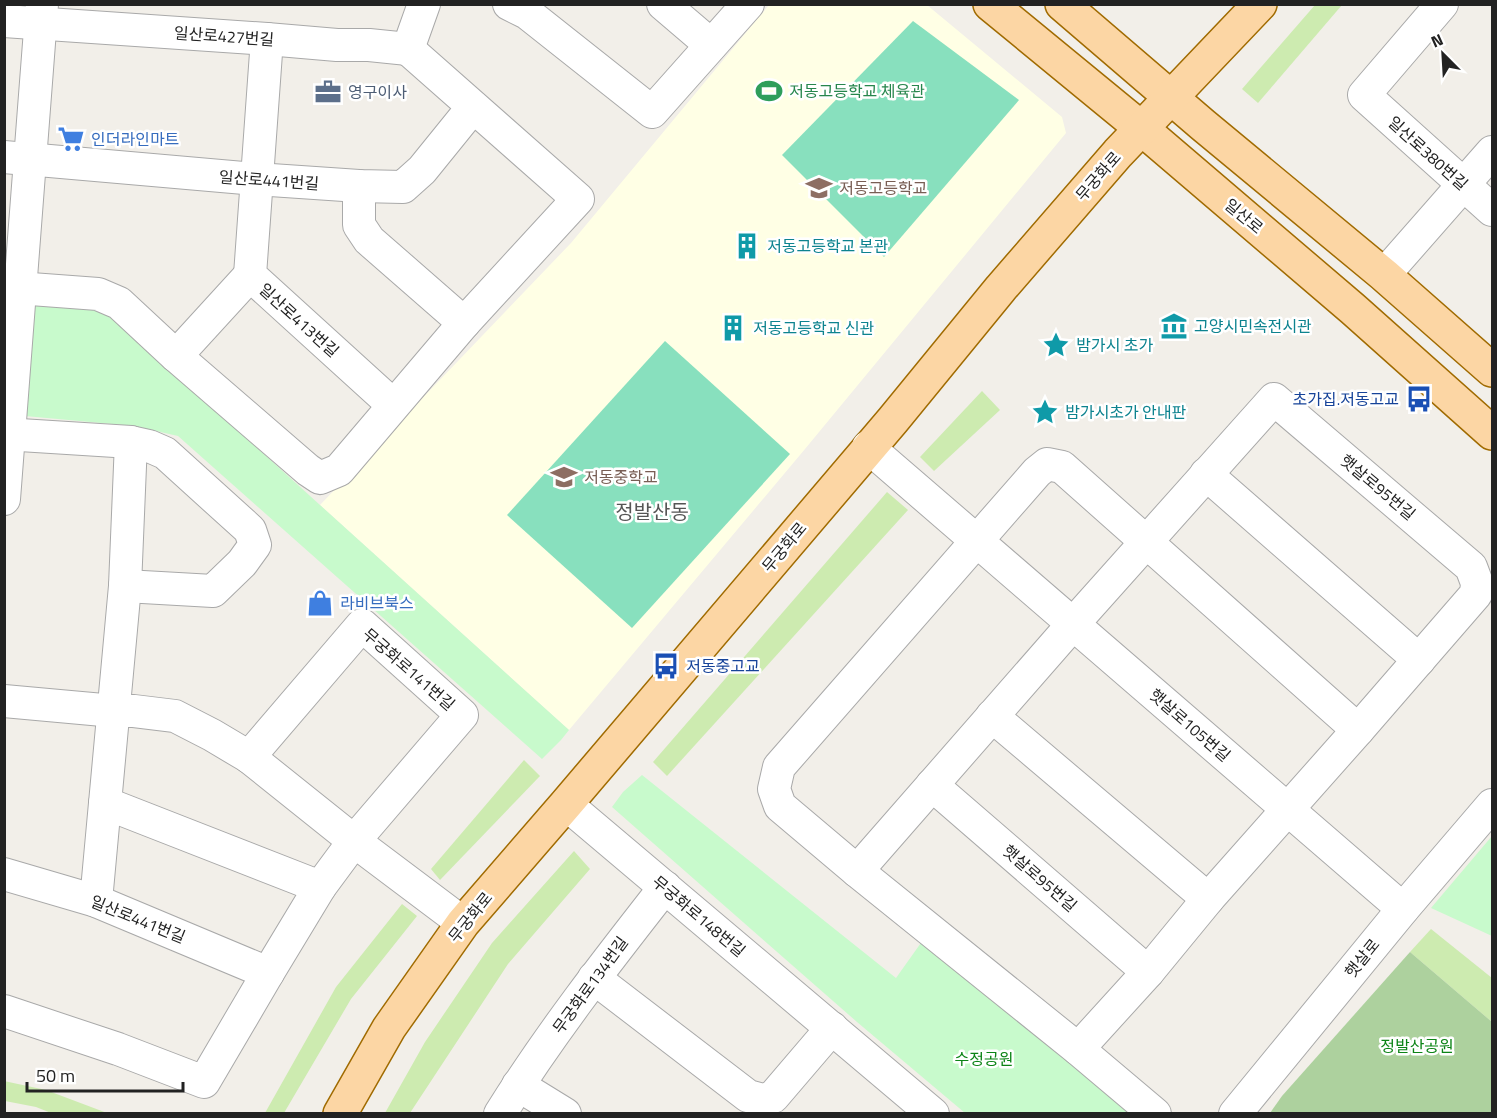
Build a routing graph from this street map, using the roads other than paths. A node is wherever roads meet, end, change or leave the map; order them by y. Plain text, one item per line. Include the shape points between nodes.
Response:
1 (424, 4) edge
2 (509, 4) edge
3 (663, 4) edge
4 (748, 4) edge
5 (990, 4) edge
6 (1062, 4) edge
7 (1442, 4) edge
8 (1257, 5) edge
9 (41, 14) edge
10 (4, 21) edge
11 (267, 39) junction
12 (711, 45) junction
13 (408, 49) junction
14 (1171, 96) junction
15 (473, 107) junction
16 (1141, 128) junction
17 (1492, 152) edge
18 (17, 159) edge
19 (256, 179) junction
20 (1464, 185) junction
21 (359, 186) junction
22 (1492, 210) edge
23 (250, 275) junction
24 (1384, 275) junction
25 (12, 288) edge
26 (464, 323) junction
27 (176, 356) junction
28 (1492, 370) edge
29 (393, 405) junction
30 (1492, 433) edge
31 (7, 434) edge
32 (131, 442) junction
33 (868, 447) junction
34 (1206, 474) junction
35 (4, 499) edge
36 (977, 541) junction
37 (1147, 542) junction
38 (125, 586) junction
39 (1073, 624) junction
40 (1419, 660) junction
41 (4, 701) edge
42 (114, 711) junction
43 (992, 716) junction
44 (1358, 730) junction
45 (249, 757) junction
46 (932, 785) junction
47 (105, 803) junction
48 (566, 804) junction
49 (1492, 805) edge
50 (1287, 809) junction
51 (354, 841) junction
52 (857, 871) junction
53 (4, 874) edge
54 (320, 887) junction
55 (664, 887) junction
56 (1208, 899) junction
57 (96, 901) junction
58 (1403, 909) junction
59 (463, 923) junction
60 (1148, 972) junction
61 (268, 973) junction
62 (594, 978) junction
63 (4, 1011) edge
64 (831, 1028) junction
65 (1078, 1049) junction
66 (518, 1085) junction
67 (340, 1113) edge
68 (500, 1113) edge
69 (565, 1113) edge
70 (933, 1113) edge
71 (1155, 1113) edge
72 (1234, 1113) edge

1 - 13 street
2 - 12 street via 527,13 652,112
3 - 12 street
4 - 12 street
5 - 16 main road, 일산로
6 - 14 main road
7 - 20 street, 일산로380번길 via 1364,95
8 - 14 main road, 무궁화로
9 - 10 street
9 - 11 street, 일산로427번길
9 - 18 street
11 - 13 street, 일산로427번길
11 - 19 street, 일산로413번길
13 - 15 street
14 - 16 main road, 무궁화로
14 - 24 main road
15 - 21 street, 일산로441번길 via 422,170 403,187
15 - 26 street via 578,199
16 - 30 main road, 일산로
16 - 33 main road, 무궁화로
17 - 20 street
18 - 19 street, 일산로441번길
18 - 25 street
19 - 21 street, 일산로441번길
19 - 23 street, 일산로413번길
20 - 22 street, 일산로380번길
20 - 24 street
21 - 26 street via 359,225 369,240
23 - 27 street
23 - 29 street, 일산로413번길
24 - 28 main road
25 - 27 street via 98,294 119,303
25 - 31 street
26 - 29 street
27 - 29 street via 320,478 339,470
31 - 32 street
31 - 35 street
32 - 38 street
32 - 38 street via 165,453 250,530 255,545 213,591
33 - 36 street, 햇살로105번길
33 - 48 main road, 무궁화로
34 - 37 street, 햇살로95번길
34 - 40 street
34 - 40 street, 햇살로95번길 via 1274,399 1471,567 1476,594
36 - 37 street via 1047,464 1062,467
36 - 39 street, 햇살로105번길
36 - 52 street via 779,767 774,789 780,806
37 - 39 street, 햇살로95번길
37 - 44 street
38 - 42 street
39 - 43 street, 햇살로95번길
39 - 50 street, 햇살로105번길
40 - 44 street, 햇살로95번길
41 - 42 street
42 - 45 street via 175,716
42 - 47 street
43 - 46 street, 햇살로95번길
43 - 56 street
44 - 50 street, 햇살로95번길
45 - 51 street
45 - 51 street, 무궁화로141번길 via 362,625 462,715
46 - 52 street, 햇살로95번길
46 - 60 street, 햇살로95번길
47 - 54 street
47 - 57 street
48 - 55 street, 무궁화로148번길
48 - 59 main road, 무궁화로
49 - 58 street, 햇살로
50 - 56 street, 햇살로95번길
50 - 58 street, 햇살로105번길
51 - 54 street, 무궁화로141번길
51 - 59 street
52 - 65 street
53 - 57 street, 일산로441번길
54 - 61 street, 무궁화로141번길
55 - 62 street, 무궁화로134번길
55 - 64 street, 무궁화로148번길
56 - 60 street, 햇살로95번길
57 - 61 street, 일산로441번길
58 - 72 street, 햇살로
59 - 67 main road, 무궁화로 via 389,1028
60 - 65 street, 햇살로95번길
61 - 63 street, 무궁화로141번길 via 204,1082
62 - 64 street via 748,1096 763,1100 773,1097
62 - 66 street, 무궁화로134번길
64 - 70 street, 무궁화로148번길
65 - 71 street
66 - 68 street, 무궁화로134번길
66 - 69 street

